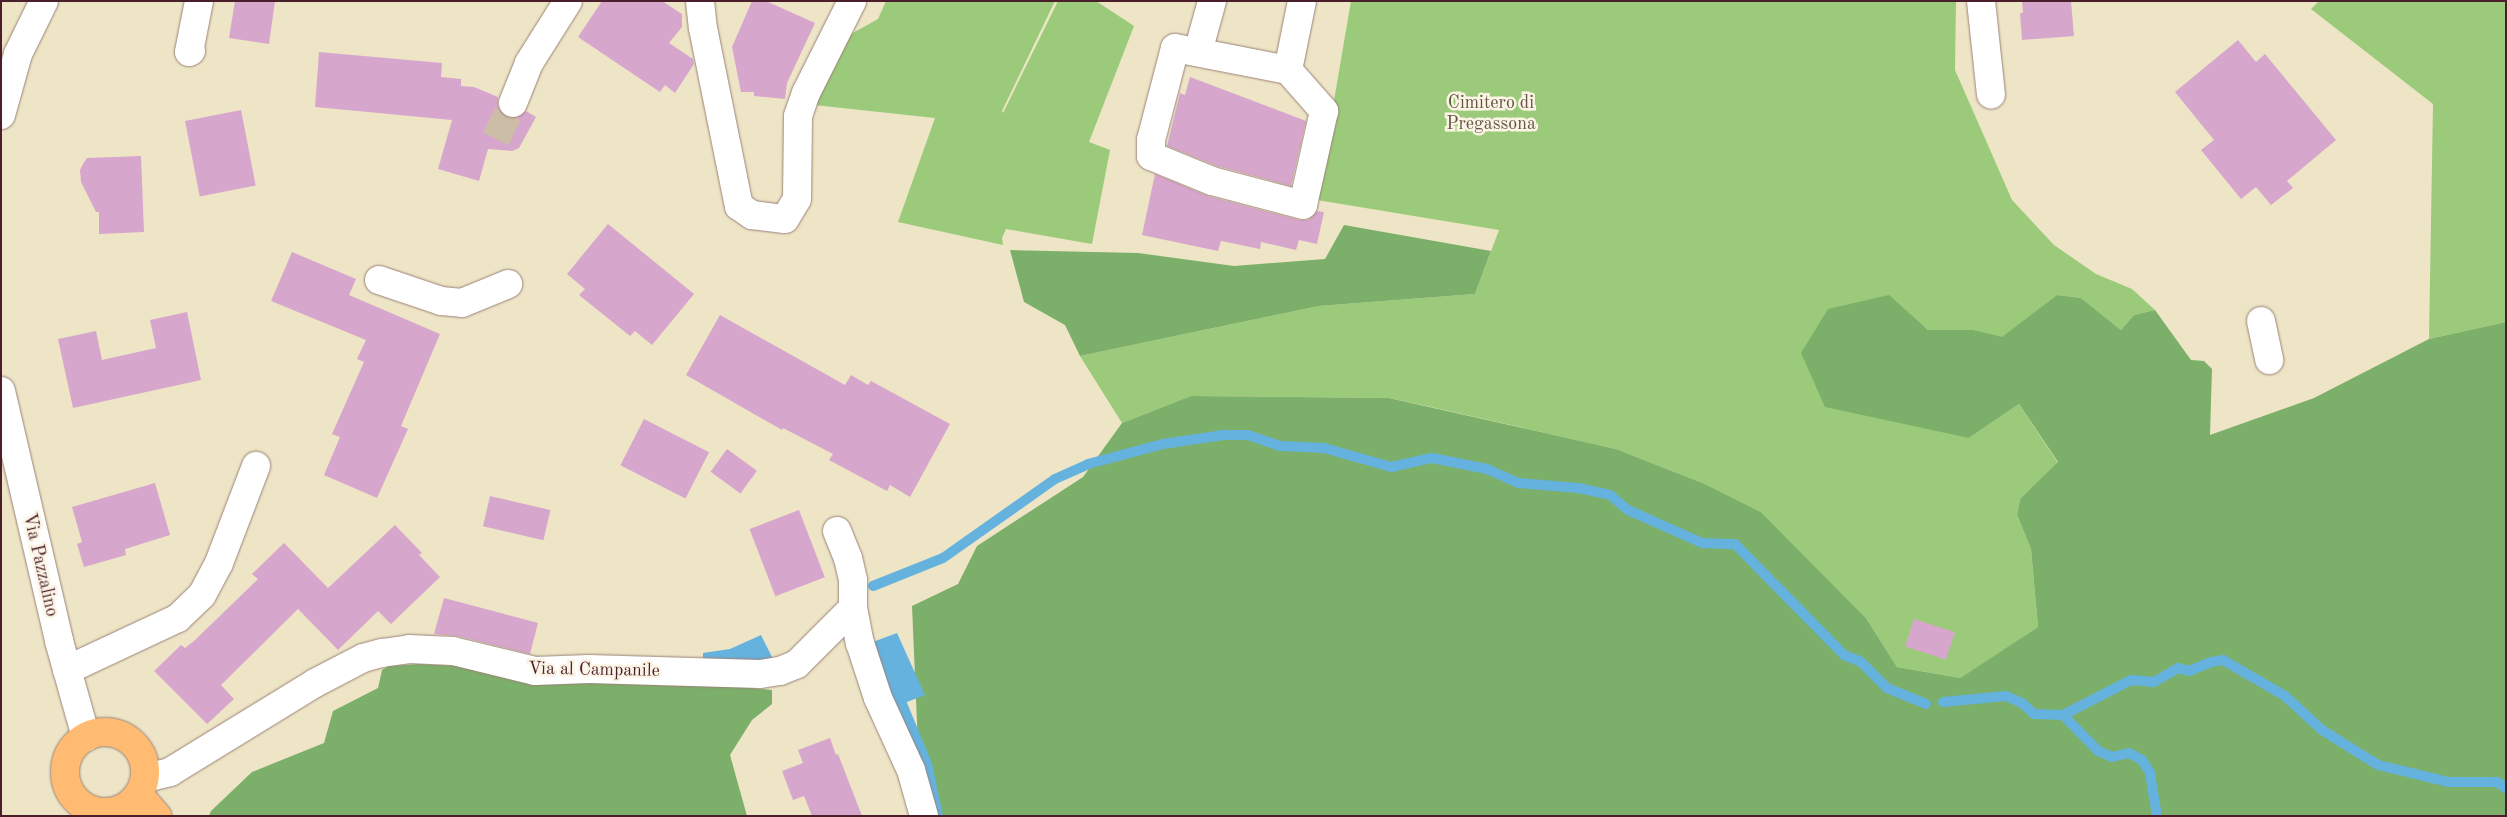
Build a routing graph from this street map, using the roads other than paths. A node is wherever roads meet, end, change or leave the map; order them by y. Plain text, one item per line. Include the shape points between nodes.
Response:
1 (44, 1) edge
2 (199, 1) edge
3 (568, 1) edge
4 (700, 1) edge
5 (852, 1) edge
6 (1212, 1) edge
7 (1302, 1) edge
8 (1981, 1) edge
9 (10, 47) edge
10 (1186, 50) junction
11 (191, 51) dead end
12 (1288, 70) junction
13 (1991, 94) dead end
14 (515, 99) tunnel mouth
15 (3, 101) edge
16 (379, 280) dead end
17 (508, 284) dead end
18 (2260, 321) dead end
19 (2268, 360) dead end
20 (1, 391) edge
21 (256, 466) dead end
22 (837, 531) dead end
23 (853, 608) junction
24 (67, 670) junction
25 (86, 737) junction
26 (142, 786) junction
27 (92, 813) edge
28 (157, 816) edge
29 (924, 816) edge

1 - 9 street
2 - 11 street via 188,52
3 - 14 street via 537,48
4 - 5 street via 738,206 752,215 785,219 797,198 798,116 806,93
6 - 10 street
7 - 12 street
8 - 13 street
9 - 15 street
10 - 12 street
10 - 12 street via 1151,140 1151,156 1212,181 1303,205 1324,111
16 - 17 street via 441,302 462,303
18 - 19 street
20 - 24 street, Via Pazzalino
21 - 24 street via 219,563 202,595 178,618
22 - 23 street via 848,558
23 - 26 street, Via al Campanile via 797,664 760,674 589,669 535,671 453,651 409,649 382,653 363,658 314,682 170,772
23 - 29 street via 860,643 878,698 911,770
24 - 25 street, Via Pazzalino
25 - 26 main road via 98,732 111,732 133,743 145,765
25 - 27 main road via 70,753 66,776 74,797
26 - 27 main road via 130,804 119,810
26 - 28 main road

